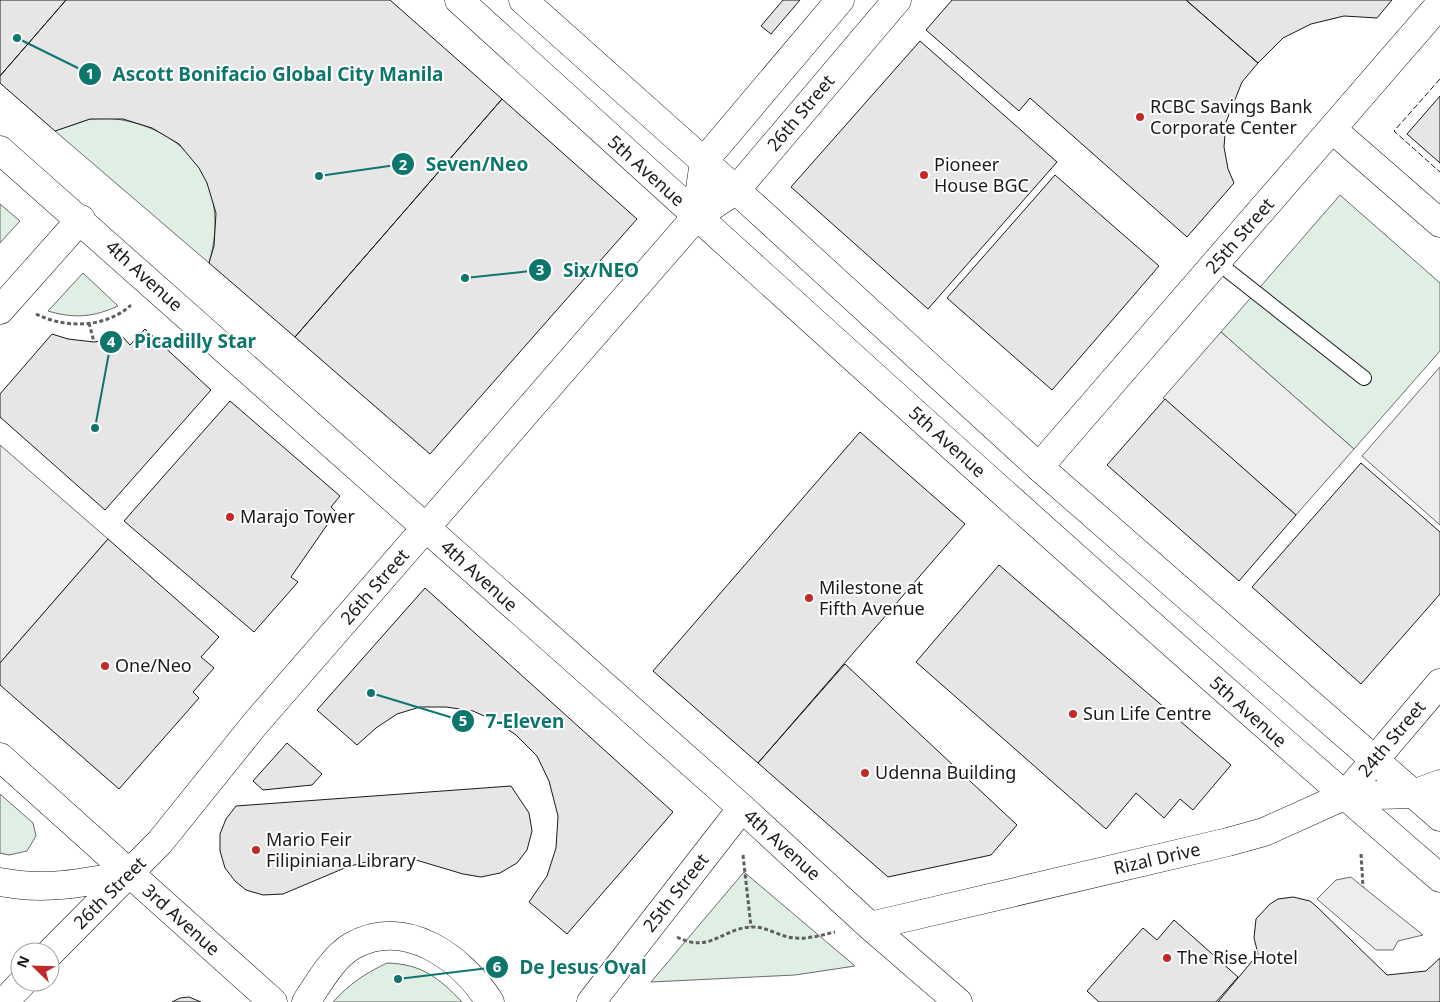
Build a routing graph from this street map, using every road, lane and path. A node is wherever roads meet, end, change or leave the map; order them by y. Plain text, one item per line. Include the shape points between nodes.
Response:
1 (459, 0) edge
2 (523, 0) edge
3 (840, 0) edge
4 (897, 0) edge
5 (1440, 4) edge
6 (1332, 129) junction
7 (0, 150) edge
8 (704, 160) junction
9 (736, 190) junction
10 (696, 217) junction
11 (80, 219) junction
12 (1440, 223) edge
13 (1217, 262) junction
14 (154, 285) junction
15 (4, 305) edge
16 (89, 323) junction
17 (94, 342) dead end
18 (1364, 378) dead end
19 (1040, 467) junction
20 (426, 529) junction
21 (1440, 683) edge
22 (0, 757) edge
23 (1373, 760) junction
24 (1440, 784) edge
25 (1413, 794) junction
26 (1344, 796) junction
27 (742, 808) junction
28 (1440, 817) edge
29 (743, 854) dead end
30 (1361, 854) dead end
31 (130, 874) junction
32 (1440, 878) edge
33 (0, 882) edge
34 (1363, 887) dead end
35 (651, 925) junction
36 (870, 926) junction
37 (751, 927) junction
38 (60, 943) edge
39 (14, 992) edge
40 (4, 1002) edge
41 (273, 1002) edge
42 (306, 1002) edge
43 (490, 1002) edge
44 (592, 1002) edge
45 (958, 1002) edge

1 - 10 street, 5th Avenue
2 - 8 street
3 - 8 street
4 - 9 street, 26th Street
5 - 6 street, 25th Street
6 - 12 street
6 - 13 street, 25th Street
7 - 11 street, 4th Avenue
8 - 9 street
8 - 10 street
9 - 10 street, 26th Street
9 - 19 street
10 - 20 street, 26th Street
10 - 26 street, 5th Avenue
11 - 14 street, 4th Avenue
11 - 15 street
13 - 18 lane
13 - 19 street, 25th Street
14 - 16 path via 125,311 107,321
14 - 20 street, 4th Avenue
15 - 16 path via 65,324
16 - 17 path
19 - 23 street
20 - 27 street, 4th Avenue
20 - 31 street, 26th Street via 255,724 160,842
21 - 23 street, 24th Street
22 - 31 street, 3rd Avenue
23 - 25 street
23 - 26 street, 24th Street
24 - 25 street, Rizal Drive
25 - 26 street, Rizal Drive
25 - 28 street
26 - 32 street, 5th Avenue
26 - 36 street, Rizal Drive via 1264,832 1228,842
27 - 35 street, 25th Street
27 - 36 street, 4th Avenue
29 - 37 path
30 - 34 path
31 - 33 street via 80,884 26,887
31 - 38 street, 26th Street
31 - 41 street, 3rd Avenue
35 - 37 path via 684,941 696,943 717,940
35 - 44 street, 25th Street
36 - 37 path via 795,938
36 - 45 street, 4th Avenue
39 - 40 street
42 - 43 street via 333,964 351,946 375,936 400,934 427,943 458,963

